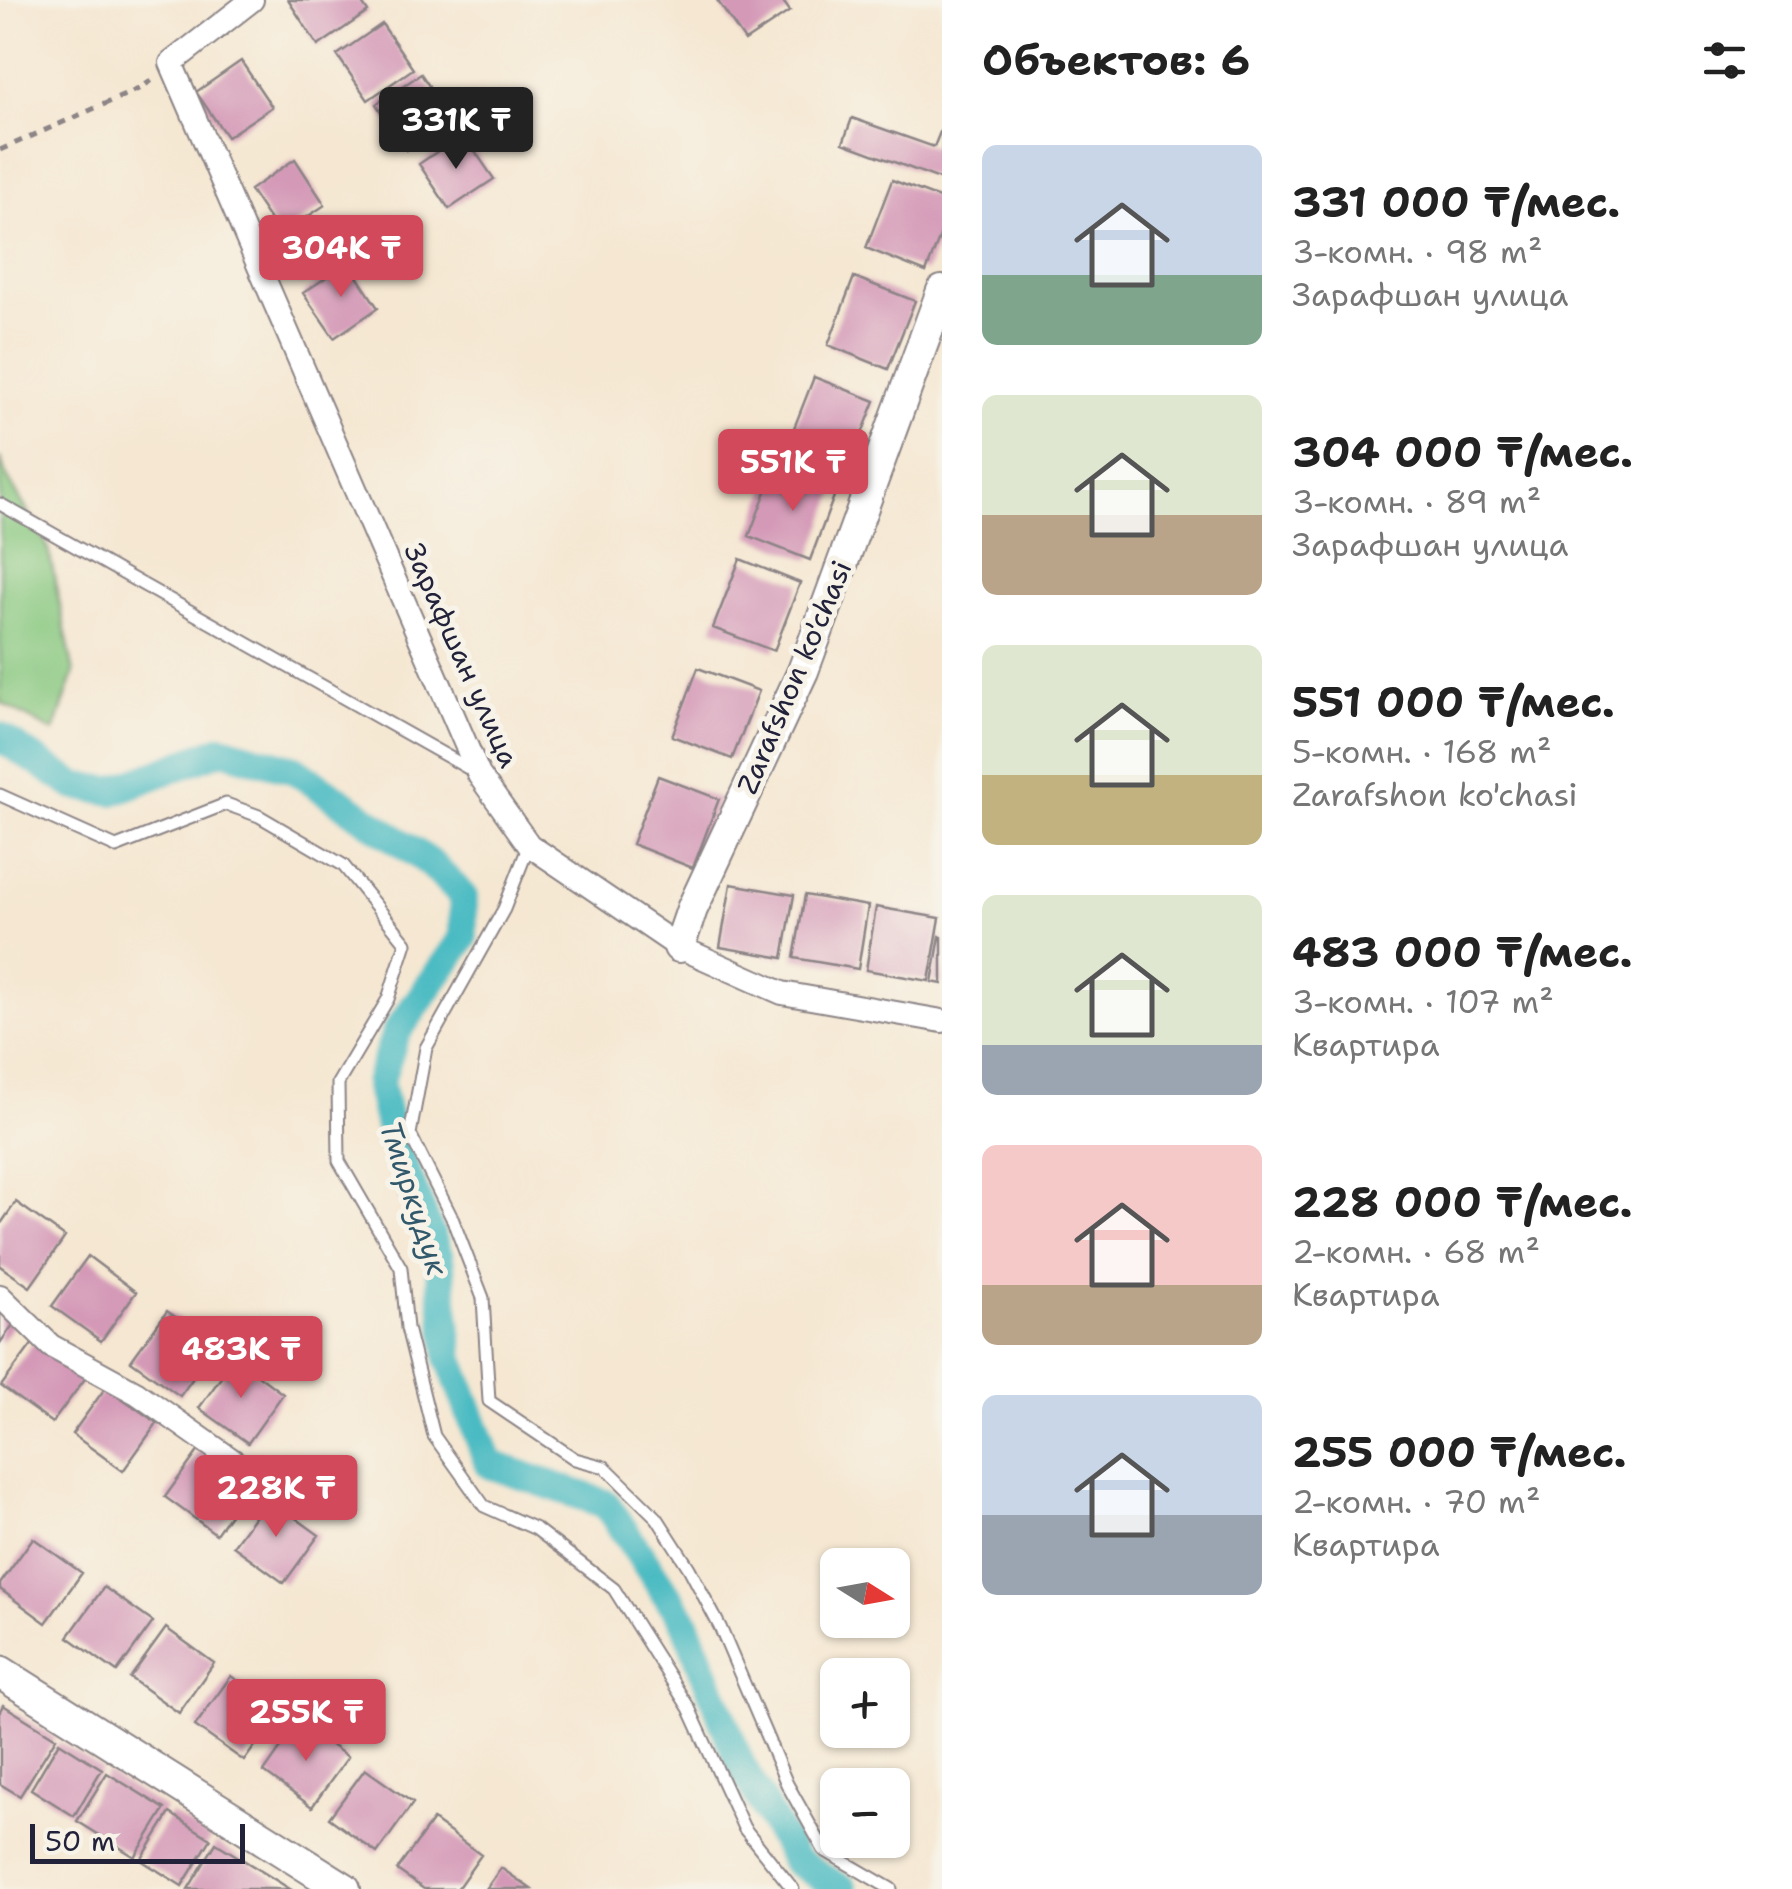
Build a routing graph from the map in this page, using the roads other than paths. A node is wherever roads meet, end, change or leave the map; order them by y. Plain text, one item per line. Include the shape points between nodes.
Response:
1 (252, 0) edge
2 (940, 302) edge
3 (0, 504) edge
4 (479, 775) junction
5 (0, 795) edge
6 (528, 844) junction
7 (679, 947) junction
8 (942, 1021) edge
9 (0, 1296) edge
10 (266, 1484) dead end
11 (0, 1672) edge
12 (344, 1889) edge
13 (793, 1889) edge
14 (892, 1889) edge

1 - 4 street, Зарафшан улица via 171,63
2 - 7 street, Zarafshon ko'chasi via 802,671
3 - 4 lane
4 - 6 street, Зарафшан улица
5 - 13 lane via 116,846 226,804 259,816 343,865 406,943 388,999 338,1084 339,1162 402,1268 407,1328 434,1436 484,1506 536,1529 614,1589 689,1708 744,1828
6 - 7 street, Зарафшан улица
6 - 14 lane via 504,910 426,1048 410,1134 483,1298 488,1402 575,1459 605,1468 657,1518 720,1627 787,1784 824,1850
7 - 8 street, Зарафшан улица via 782,993
9 - 10 street via 52,1346 137,1394
11 - 12 main road

